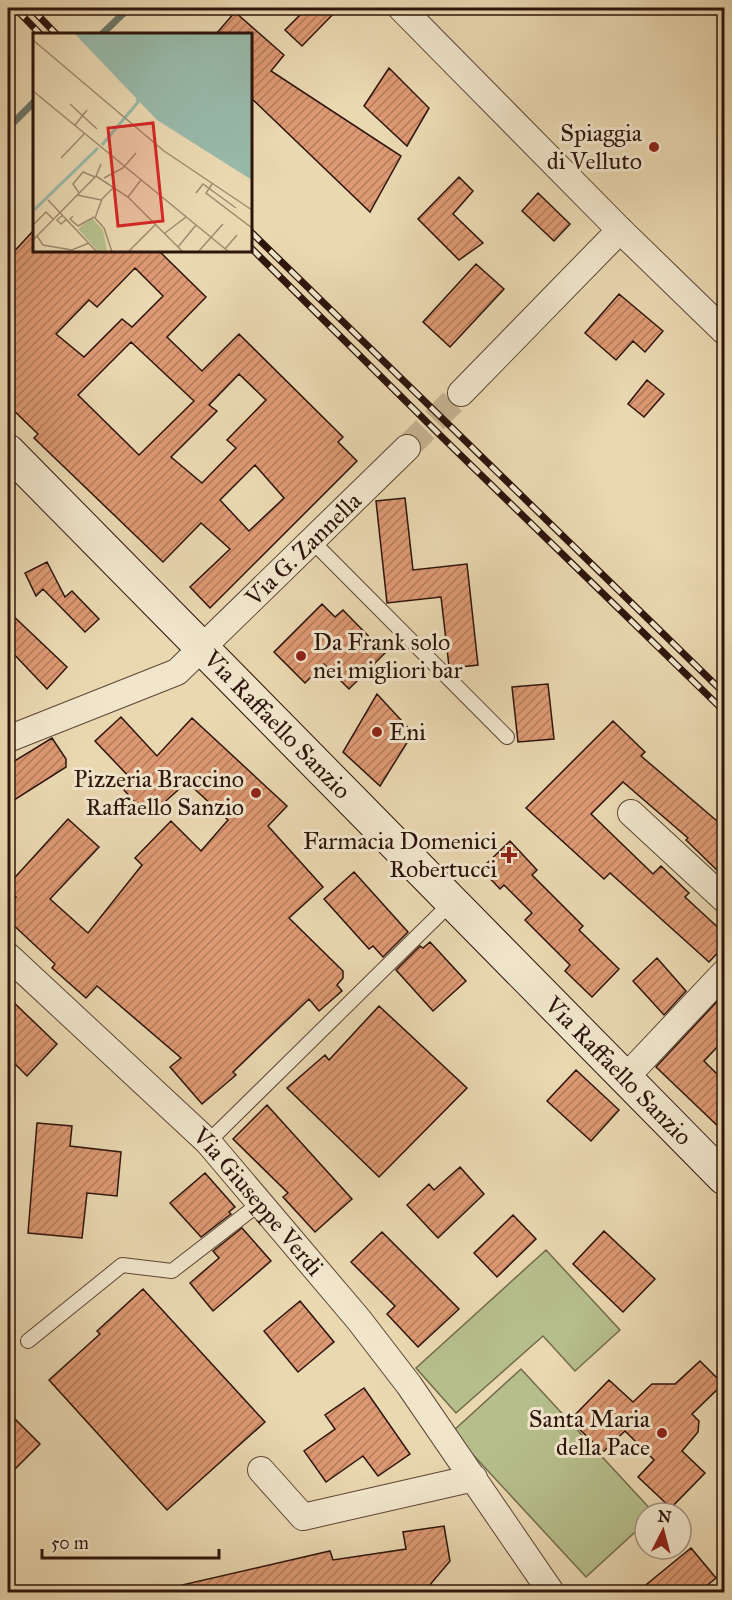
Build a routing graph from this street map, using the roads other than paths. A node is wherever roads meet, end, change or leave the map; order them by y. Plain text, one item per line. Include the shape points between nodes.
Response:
1 (401, 8) edge
2 (620, 230) junction
3 (724, 331) edge
4 (461, 393) tunnel mouth
5 (407, 448) tunnel mouth
6 (8, 451) edge
7 (313, 542) junction
8 (202, 651) junction
9 (507, 737) dead end
10 (8, 739) edge
11 (632, 813) dead end
12 (724, 899) edge
13 (452, 902) junction
14 (8, 956) edge
15 (724, 974) edge
16 (626, 1077) junction
17 (208, 1142) junction
18 (720, 1165) edge
19 (260, 1203) junction
20 (28, 1341) dead end
21 (261, 1470) dead end
22 (474, 1478) junction
23 (552, 1593) edge

1 - 2 street
2 - 3 street
2 - 4 street
5 - 7 street, Via G. Zannella
6 - 8 main road, Via Raffaello Sanzio
7 - 8 street, Via G. Zannella
7 - 9 lane
8 - 10 street, Via G. Zannella via 177,672
8 - 13 main road, Via Raffaello Sanzio
11 - 12 street
13 - 16 main road, Via Raffaello Sanzio
13 - 17 lane
14 - 17 street, Via Giuseppe Verdi
15 - 16 street
16 - 18 main road, Via Raffaello Sanzio
17 - 19 street, Via Giuseppe Verdi
19 - 20 lane via 172,1271 122,1265
19 - 22 street, Via Giuseppe Verdi via 359,1320
21 - 22 street via 303,1517
22 - 23 street, Via Giuseppe Verdi

